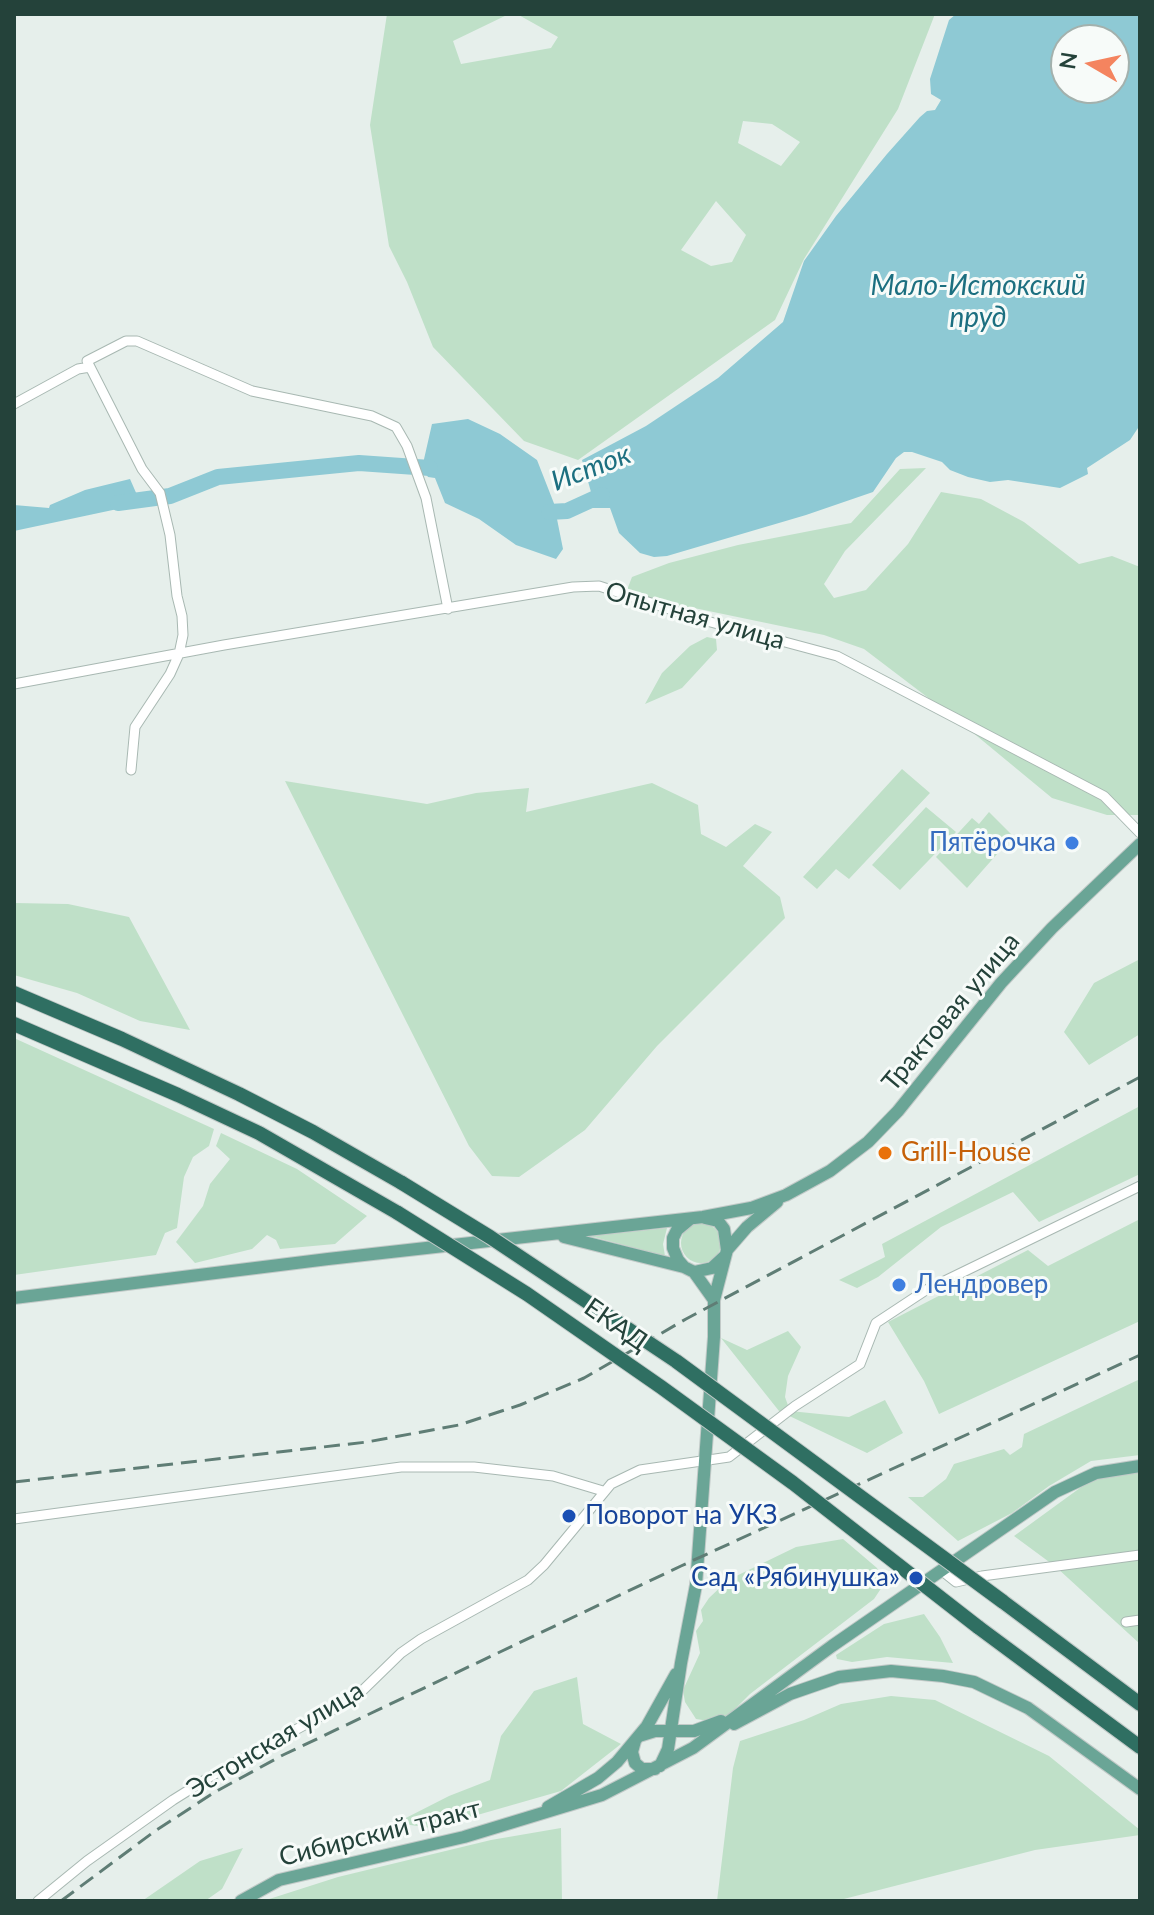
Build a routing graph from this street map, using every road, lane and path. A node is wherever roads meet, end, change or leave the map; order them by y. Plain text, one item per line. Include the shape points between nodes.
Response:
1 (88, 364) junction
2 (14, 404) edge
3 (448, 609) junction
4 (179, 654) junction
5 (14, 684) edge
6 (131, 770) dead end
7 (1140, 833) edge
8 (1140, 844) edge
9 (14, 993) edge
10 (14, 1024) edge
11 (1140, 1186) edge
12 (786, 1195) junction
13 (697, 1218) junction
14 (557, 1235) junction
15 (726, 1253) junction
16 (689, 1269) junction
17 (14, 1298) edge
18 (714, 1300) junction
19 (705, 1463) junction
20 (1140, 1466) edge
21 (603, 1491) junction
22 (14, 1519) edge
23 (1140, 1555) edge
24 (941, 1570) junction
25 (1140, 1620) edge
26 (1126, 1622) dead end
27 (681, 1663) junction
28 (675, 1704) junction
29 (1140, 1704) edge
30 (735, 1715) junction
31 (707, 1726) junction
32 (655, 1731) junction
33 (670, 1731) junction
34 (637, 1738) junction
35 (669, 1745) junction
36 (1140, 1747) edge
37 (693, 1748) junction
38 (658, 1768) junction
39 (1140, 1789) edge
40 (533, 1814) junction
41 (38, 1901) edge
42 (241, 1901) edge

1 - 2 street
1 - 3 street via 126,341 137,341 252,391 396,427 426,498
1 - 4 street via 161,498 182,616
3 - 4 street, Опытная улица
3 - 7 street, Опытная улица via 599,586 837,656 1104,796
4 - 5 street, Опытная улица
4 - 6 street via 135,727
8 - 12 main road, Трактовая улица via 1041,939 868,1142
9 - 29 highway, ЕКАД, bridge via 239,1094 490,1237 676,1361
10 - 36 highway, ЕКАД, bridge via 259,1133 398,1213 604,1346
11 - 19 street, Эстонская улица via 926,1290 876,1323 860,1364 729,1457
12 - 13 main road
12 - 15 main road via 747,1227
13 - 14 main road
13 - 15 main road via 718,1221
13 - 16 main road via 673,1238 678,1260
14 - 16 main road
14 - 17 main road
15 - 16 main road via 712,1268
15 - 18 main road
16 - 18 main road
18 - 19 main road
19 - 21 street, Эстонская улица via 640,1470
19 - 27 main road via 696,1585
20 - 24 main road, Сибирский тракт via 1075,1481
21 - 22 street via 553,1476 474,1467 401,1467
21 - 41 street, Эстонская улица via 528,1580 421,1639 341,1705 173,1800
23 - 24 street via 956,1582
24 - 30 main road, Сибирский тракт
25 - 26 street
27 - 28 main road
27 - 34 main road
28 - 31 main road via 684,1724
28 - 33 main road
30 - 31 main road, Сибирский тракт
30 - 37 main road, Сибирский тракт
31 - 33 main road, Сибирский тракт
32 - 33 main road, Сибирский тракт
32 - 34 main road, Сибирский тракт
32 - 35 main road
33 - 35 main road
34 - 38 main road via 635,1763 642,1769
34 - 40 main road, Сибирский тракт via 598,1778
35 - 38 main road
37 - 38 main road, Сибирский тракт
37 - 39 main road via 814,1684 874,1672 912,1673 974,1682 1002,1694 1057,1726
38 - 40 main road, Сибирский тракт via 602,1795
40 - 42 main road, Сибирский тракт via 464,1837 279,1880

